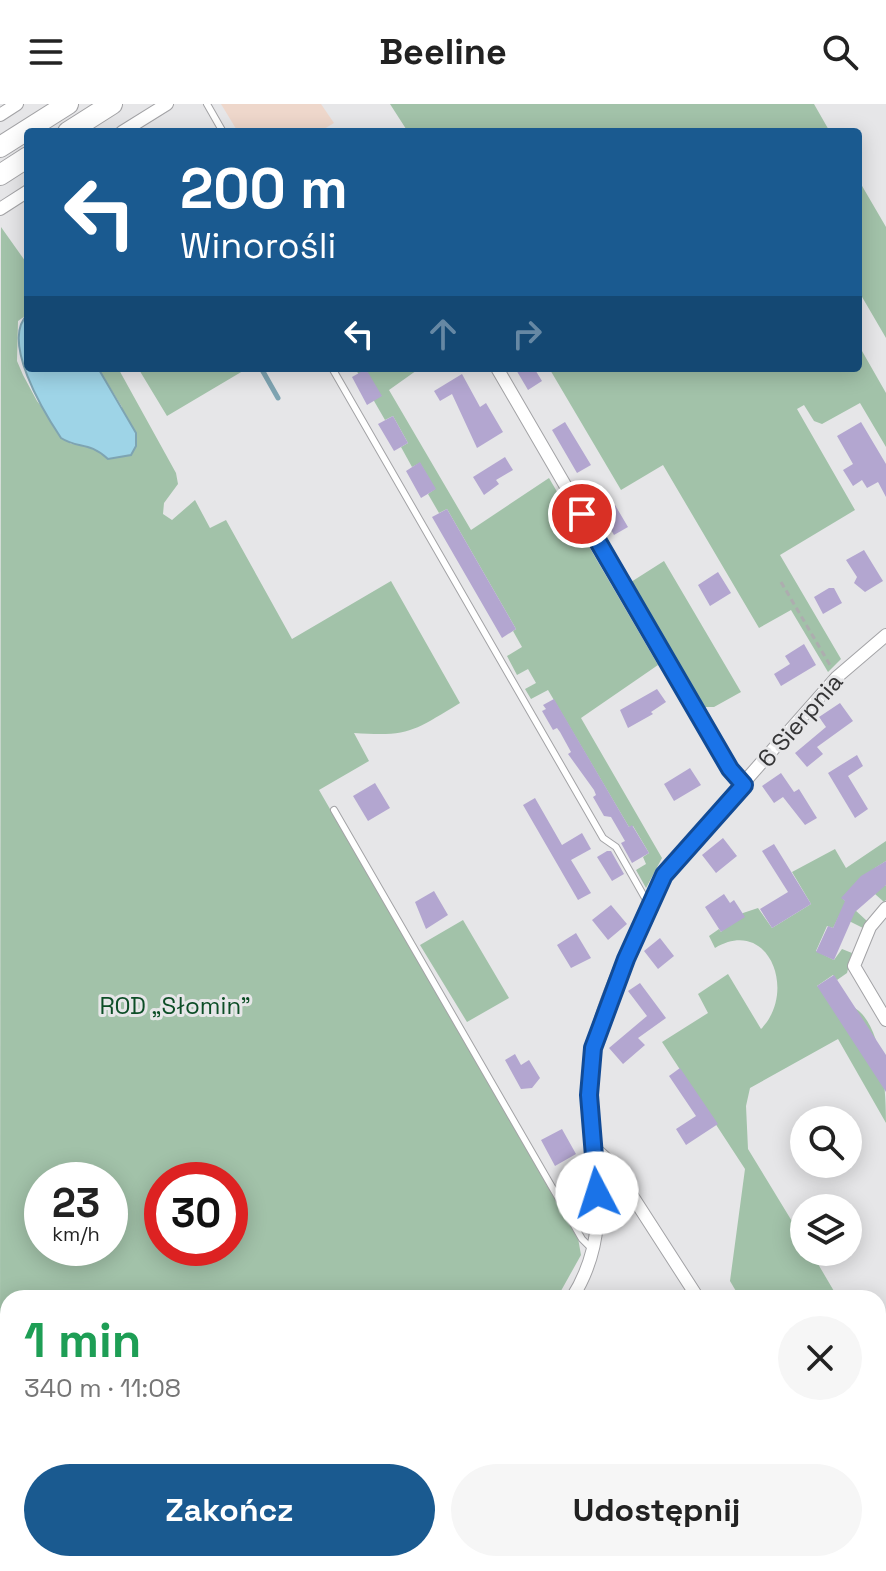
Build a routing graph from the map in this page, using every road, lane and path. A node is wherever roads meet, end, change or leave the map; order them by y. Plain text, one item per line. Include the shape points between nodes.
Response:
1 (17, 104) edge
2 (68, 104) edge
3 (112, 104) edge
4 (167, 104) edge
5 (207, 104) edge
6 (0, 115) edge
7 (30, 128) edge
8 (74, 128) edge
9 (128, 128) edge
10 (221, 128) edge
11 (24, 132) edge
12 (0, 147) edge
13 (24, 160) edge
14 (0, 175) edge
15 (24, 194) edge
16 (0, 209) edge
17 (334, 372) edge
18 (499, 372) edge
19 (781, 582) dead end
20 (886, 635) edge
21 (837, 677) junction
22 (744, 785) junction
23 (334, 810) dead end
24 (649, 905) junction
25 (886, 908) edge
26 (886, 1020) edge
27 (594, 1148) junction
28 (595, 1250) junction
29 (577, 1290) edge
30 (693, 1290) edge

1 - 6 street
2 - 7 main road
3 - 8 main road
4 - 9 street
5 - 10 lane
11 - 12 main road
13 - 14 main road
15 - 16 street
17 - 24 lane via 603,838 616,847
18 - 22 street via 648,631
19 - 21 path
20 - 21 street, 6 Sierpnia
21 - 22 street, 6 Sierpnia
22 - 24 street, 6 Sierpnia via 670,866
23 - 28 lane via 582,1239
24 - 27 street, 6 Sierpnia via 593,1048 589,1095
25 - 26 street via 870,927 854,966
27 - 28 street, 6 Sierpnia via 599,1222
27 - 30 street via 611,1163
28 - 29 street, 6 Sierpnia

